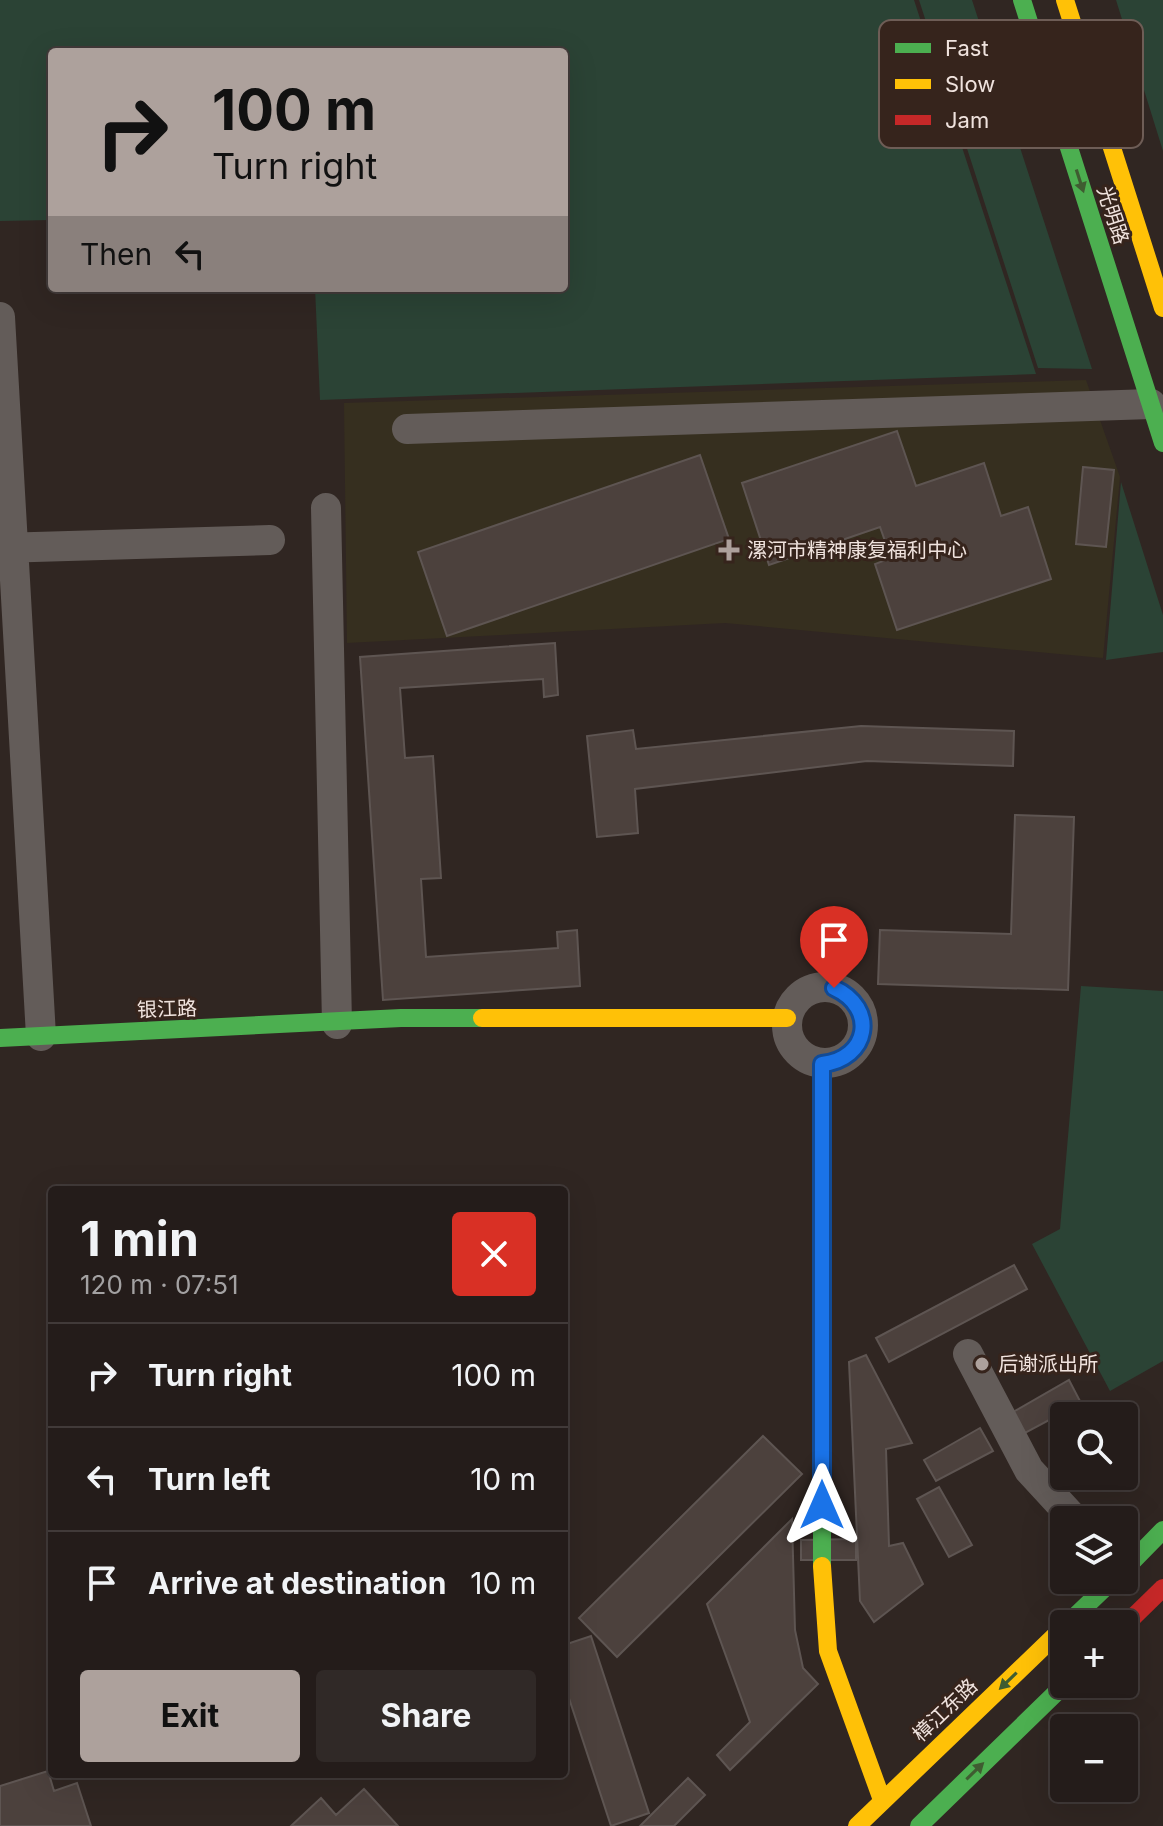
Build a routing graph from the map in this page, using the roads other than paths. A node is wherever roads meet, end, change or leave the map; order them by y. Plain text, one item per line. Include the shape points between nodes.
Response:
1 (1022, 0) edge
2 (1065, 0) edge
3 (1028, 20) edge
4 (1071, 20) edge
5 (1069, 148) edge
6 (1112, 148) edge
7 (1163, 308) edge
8 (0, 317) edge
9 (1151, 404) junction
10 (407, 429) dead end
11 (1163, 443) edge
12 (326, 508) dead end
13 (270, 540) dead end
14 (7, 548) edge
15 (787, 1018) junction
16 (337, 1024) junction
17 (41, 1036) junction
18 (0, 1038) edge
19 (822, 1064) junction
20 (968, 1354) dead end
21 (1062, 1506) edge
22 (1163, 1530) edge
23 (1138, 1557) edge
24 (1138, 1582) edge
25 (1099, 1594) edge
26 (1156, 1595) edge
27 (1082, 1610) edge
28 (1138, 1612) edge
29 (1050, 1641) edge
30 (1051, 1698) edge
31 (882, 1800) junction
32 (857, 1826) edge
33 (919, 1826) edge

1 -> 3 street, 光明路
2 - 4 street, 光明路
5 -> 9 street, 光明路
6 - 7 street, 光明路
8 - 14 street
9 - 10 street
9 - 11 street, 光明路
12 - 16 street
13 - 14 street
14 - 17 street
15 - 16 street, 银江路 via 401,1018
15 - 19 street via 790,1043
15 - 19 street via 799,996 822,987 855,1001 863,1024 856,1048
16 - 17 street, 银江路
17 - 18 street, 银江路
19 - 31 street via 822,1568 828,1651
20 - 21 street via 1029,1470
22 - 23 street
24 - 26 street
25 - 27 street, 樟江东路
26 - 28 street
29 -> 31 street, 樟江东路
33 -> 30 street
31 - 32 street, 樟江东路

